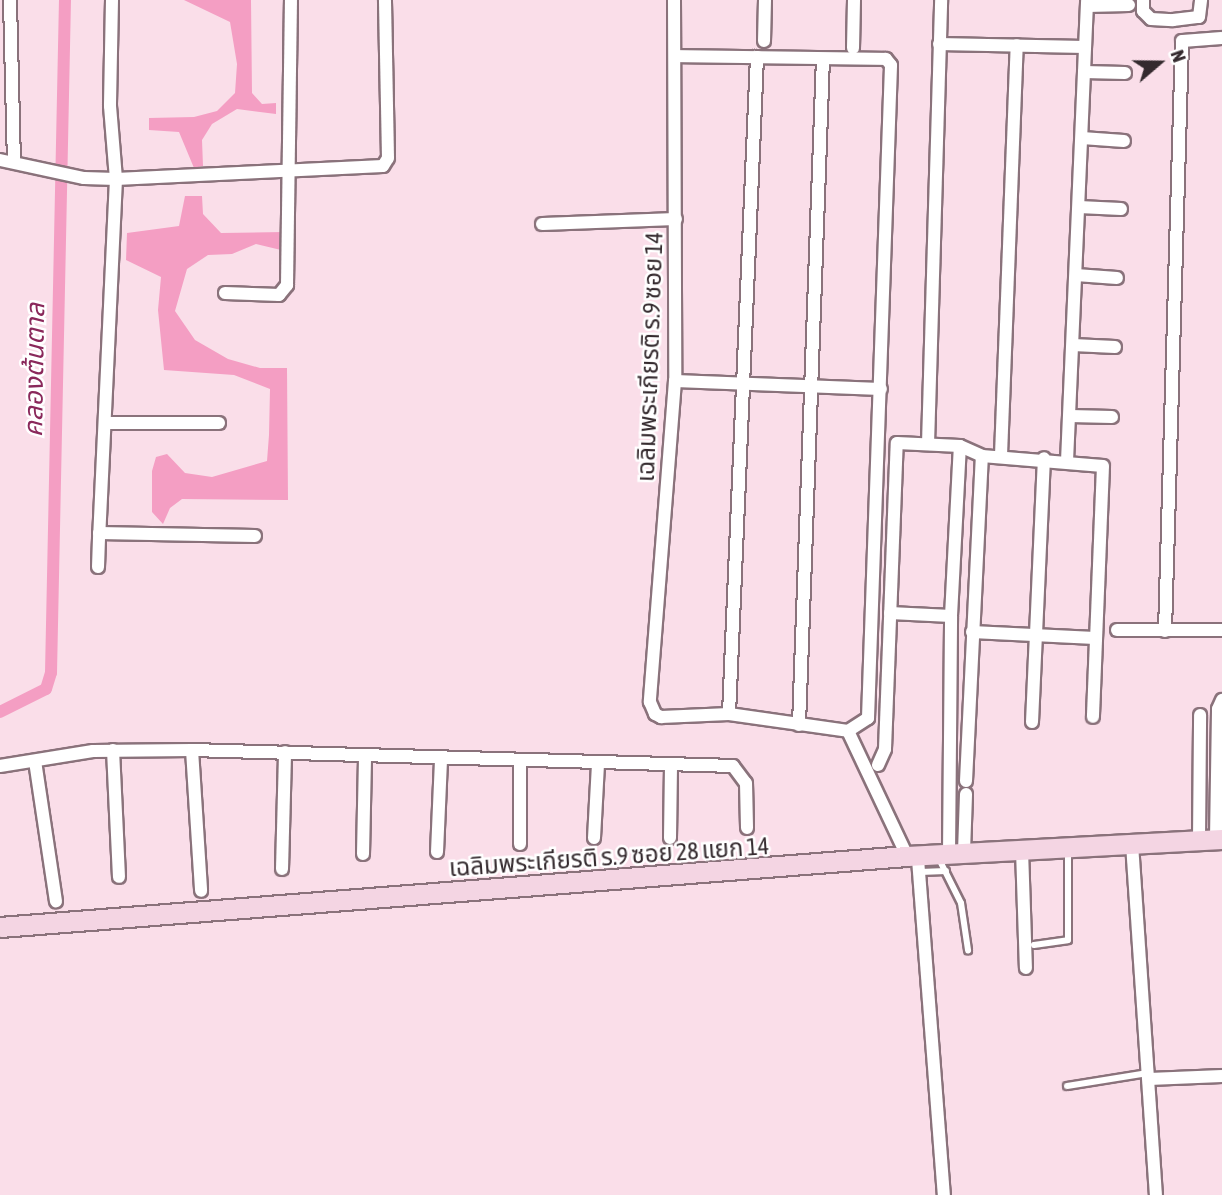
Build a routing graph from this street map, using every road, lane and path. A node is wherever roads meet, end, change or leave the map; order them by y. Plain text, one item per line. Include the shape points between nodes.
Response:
1 (10, 0) edge
2 (112, 0) edge
3 (291, 0) edge
4 (385, 0) edge
5 (674, 0) edge
6 (765, 0) edge
7 (854, 0) edge
8 (941, 0) edge
9 (1143, 0) edge
10 (1201, 0) edge
11 (1087, 3) edge
12 (1129, 5) dead end
13 (1222, 38) edge
14 (764, 41) dead end
15 (939, 44) junction
16 (1017, 45) junction
17 (1085, 47) junction
18 (853, 48) dead end
19 (675, 56) junction
20 (757, 57) junction
21 (823, 59) junction
22 (1084, 72) junction
23 (1125, 74) dead end
24 (1082, 138) junction
25 (1124, 141) dead end
26 (14, 159) junction
27 (0, 160) edge
28 (287, 172) junction
29 (116, 179) junction
30 (1079, 207) junction
31 (1121, 209) dead end
32 (676, 219) junction
33 (542, 223) dead end
34 (1076, 275) junction
35 (1118, 278) dead end
36 (225, 293) dead end
37 (1073, 345) junction
38 (1115, 347) dead end
39 (676, 381) junction
40 (742, 384) junction
41 (810, 386) junction
42 (881, 389) junction
43 (1070, 416) junction
44 (1112, 418) dead end
45 (107, 423) junction
46 (219, 423) dead end
47 (928, 444) junction
48 (960, 446) junction
49 (982, 456) junction
50 (1001, 456) junction
51 (1044, 458) junction
52 (1068, 461) junction
53 (99, 533) junction
54 (255, 536) dead end
55 (98, 567) dead end
56 (953, 576) junction
57 (974, 577) junction
58 (890, 613) junction
59 (951, 616) junction
60 (1118, 630) dead end
61 (1222, 630) edge
62 (1165, 631) junction
63 (972, 632) junction
64 (1034, 636) junction
65 (1094, 638) junction
66 (951, 657) junction
67 (970, 658) junction
68 (1222, 700) edge
69 (729, 714) junction
70 (1200, 715) dead end
71 (1093, 717) dead end
72 (1032, 722) dead end
73 (799, 725) junction
74 (848, 731) junction
75 (113, 750) junction
76 (192, 750) junction
77 (285, 752) junction
78 (365, 757) junction
79 (441, 760) junction
80 (520, 760) junction
81 (35, 761) junction
82 (598, 763) junction
83 (671, 765) junction
84 (878, 765) dead end
85 (0, 766) edge
86 (747, 828) dead end
87 (594, 838) dead end
88 (670, 838) dead end
89 (1212, 839) edge
90 (520, 844) dead end
91 (1132, 844) junction
92 (1022, 850) junction
93 (1068, 850) junction
94 (437, 852) dead end
95 (363, 854) dead end
96 (934, 860) junction
97 (282, 869) dead end
98 (119, 877) dead end
99 (201, 891) dead end
100 (56, 901) dead end
101 (0, 927) edge
102 (1034, 945) dead end
103 (968, 950) dead end
104 (1026, 968) dead end
105 (1149, 1076) junction
106 (1222, 1076) edge
107 (1067, 1086) dead end
108 (944, 1195) edge
109 (1156, 1195) edge

1 - 26 street
2 - 29 street via 110,106
3 - 28 street
4 - 28 street via 388,158 383,166 371,169
5 - 19 street, เฉลิมพระเกียรติ ร.9 ซอย 14
6 - 14 street
7 - 18 street
8 - 15 street
9 - 10 street via 1143,11 1151,19 1193,20 1199,17
11 - 12 street
11 - 17 street
13 - 62 street via 1182,41
15 - 16 street
15 - 47 street
16 - 17 street
16 - 50 street
17 - 22 street
19 - 20 street
19 - 32 street, เฉลิมพระเกียรติ ร.9 ซอย 14
20 - 21 street
20 - 40 street
21 - 41 street
21 - 42 street via 890,61
22 - 23 street
22 - 24 street
24 - 25 street
24 - 30 street
26 - 27 street
26 - 29 street via 84,178
28 - 29 street
28 - 36 street via 284,292
29 - 45 street
30 - 31 street
30 - 34 street
32 - 33 street
32 - 39 street, เฉลิมพระเกียรติ ร.9 ซอย 14
34 - 35 street
34 - 37 street
37 - 38 street
37 - 43 street
39 - 40 street
39 - 69 street, เฉลิมพระเกียรติ ร.9 ซอย 14 via 650,702 655,714
40 - 41 street
40 - 69 street
41 - 42 street
41 - 73 street
42 - 74 street via 868,718
43 - 44 street
43 - 52 street
45 - 46 street
45 - 53 street
47 - 48 street
47 - 58 street via 897,443
48 - 49 street
48 - 56 street
49 - 50 street
49 - 57 street
50 - 51 street
51 - 52 street
51 - 64 street
52 - 65 street via 1103,466
53 - 54 street
53 - 55 street
56 - 57 street
56 - 59 street
57 - 63 street
58 - 59 street
58 - 84 street via 885,749
59 - 66 street
60 - 62 street
61 - 62 street
63 - 64 street
63 - 67 street
64 - 65 street
64 - 72 street
65 - 71 street
66 - 67 street
66 - 96 street
67 - 96 street via 966,787
68 - 89 street
69 - 73 street
70 - 89 street
73 - 74 street
74 - 96 street
75 - 76 street
75 - 81 street
75 - 98 street
76 - 77 street
76 - 99 street
77 - 78 street
77 - 97 street
78 - 79 street
78 - 95 street
79 - 80 street
79 - 94 street
80 - 82 street
80 - 90 street
81 - 85 street
81 - 100 street
82 - 83 street
82 - 87 street
83 - 86 street via 733,766 746,783
83 - 88 street
89 - 91 street, เฉลิมพระเกียรติ ร.9 ซอย 28 แยก 14
91 - 93 street, เฉลิมพระเกียรติ ร.9 ซอย 28 แยก 14
91 - 105 street
92 - 93 street, เฉลิมพระเกียรติ ร.9 ซอย 28 แยก 14
92 - 96 street, เฉลิมพระเกียรติ ร.9 ซอย 28 แยก 14
92 - 104 street
93 - 102 lane via 1069,935 1057,944
96 - 101 street, เฉลิมพระเกียรติ ร.9 ซอย 28 แยก 14
96 - 103 lane via 961,903
96 - 108 street
105 - 106 street
105 - 107 lane
105 - 109 street

